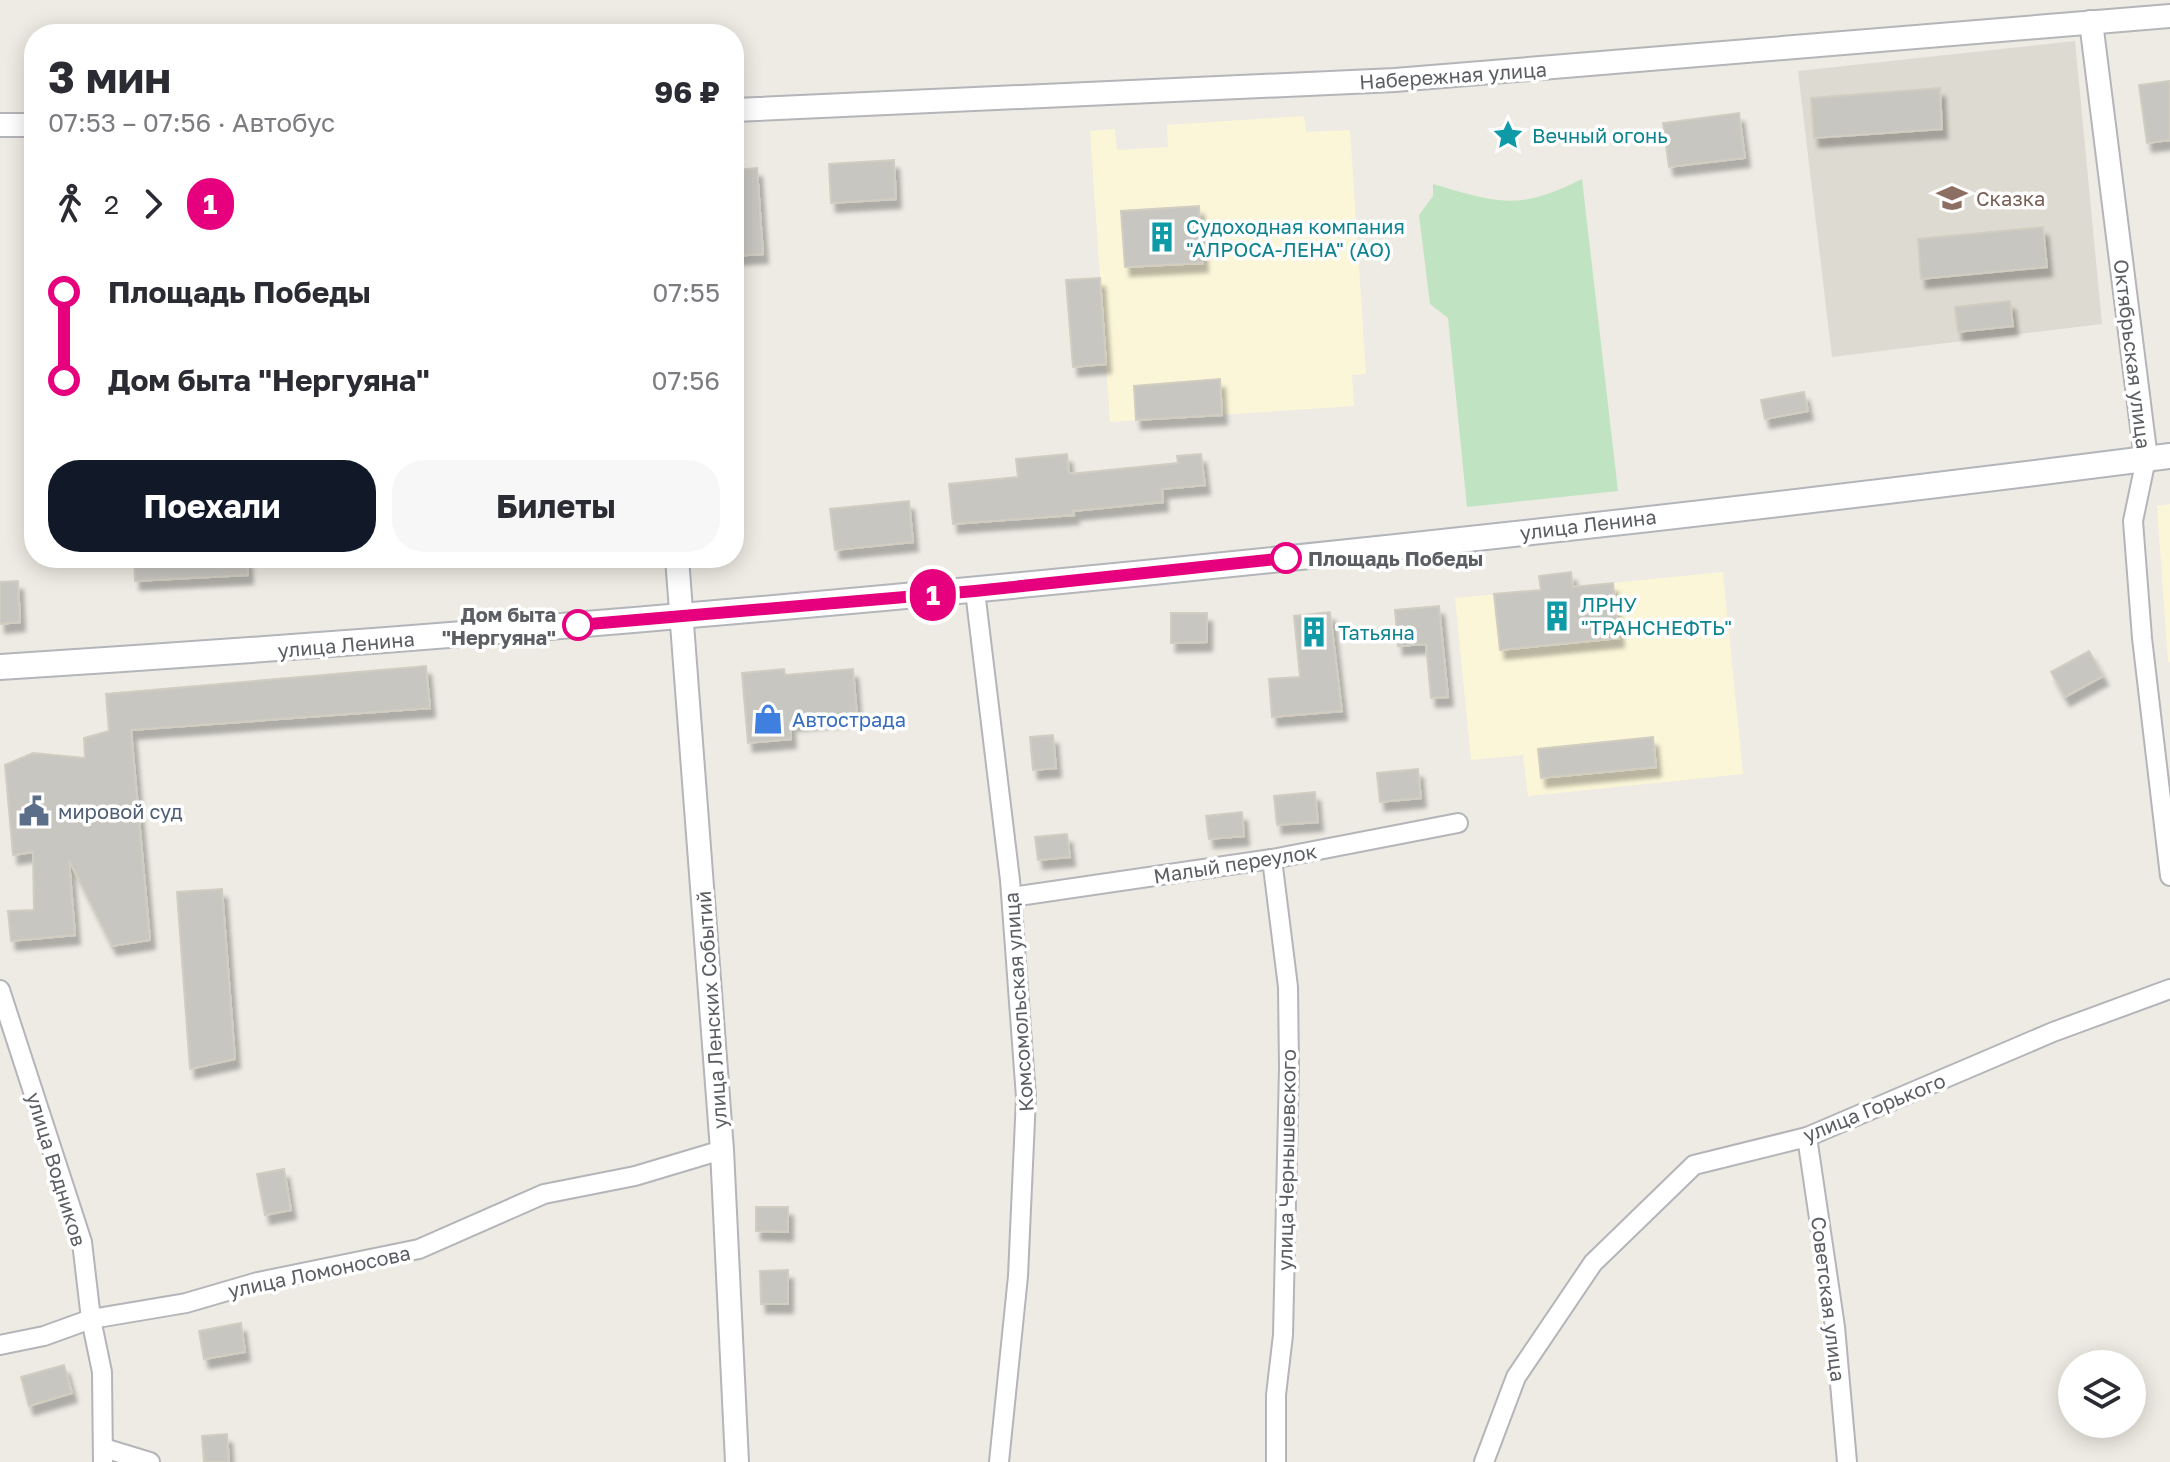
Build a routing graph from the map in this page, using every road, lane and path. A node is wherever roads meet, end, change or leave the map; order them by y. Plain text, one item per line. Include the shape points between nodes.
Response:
1 (2170, 16) edge
2 (2091, 22) junction
3 (744, 110) edge
4 (0, 125) edge
5 (24, 125) edge
6 (2158, 458) edge
7 (678, 568) edge
8 (975, 591) junction
9 (681, 616) junction
10 (0, 667) edge
11 (1458, 823) dead end
12 (1272, 859) junction
13 (2170, 876) edge
14 (1012, 897) junction
15 (2170, 989) edge
16 (0, 990) edge
17 (1807, 1137) junction
18 (722, 1150) junction
19 (91, 1319) junction
20 (0, 1345) edge
21 (104, 1455) edge
22 (150, 1462) edge
23 (737, 1462) edge
24 (999, 1462) edge
25 (1276, 1462) edge
26 (1484, 1462) edge
27 (1847, 1462) edge

1 - 2 street, Набережная улица
2 - 3 street, Набережная улица via 1395,80
2 - 6 street, Октябрьская улица
4 - 5 street
6 - 8 main road, улица Ленина
6 - 13 street, Октябрьская улица via 2133,521
7 - 9 street, улица Ленских Событий
8 - 9 main road, улица Ленина
8 - 14 street, Комсомольская улица
9 - 10 main road, улица Ленина
9 - 18 street, улица Ленских Событий
11 - 12 street, Малый переулок
12 - 14 street, Малый переулок
12 - 25 street, улица Чернышевского via 1288,987 1289,1068
14 - 24 street, Комсомольская улица via 1026,1097 1018,1276
15 - 17 street, улица Горького via 2053,1032
16 - 19 street, улица Водников via 82,1242
17 - 26 street, улица Горького via 1694,1165 1593,1263 1516,1377
17 - 27 street, Советская улица via 1835,1327
18 - 19 street, улица Ломоносова via 635,1176 544,1194 419,1249 258,1282 186,1303
18 - 23 street, улица Ленских Событий
19 - 20 street, улица Ломоносова
19 - 21 street, улица Водников via 102,1372
21 - 22 street, улица Водников

